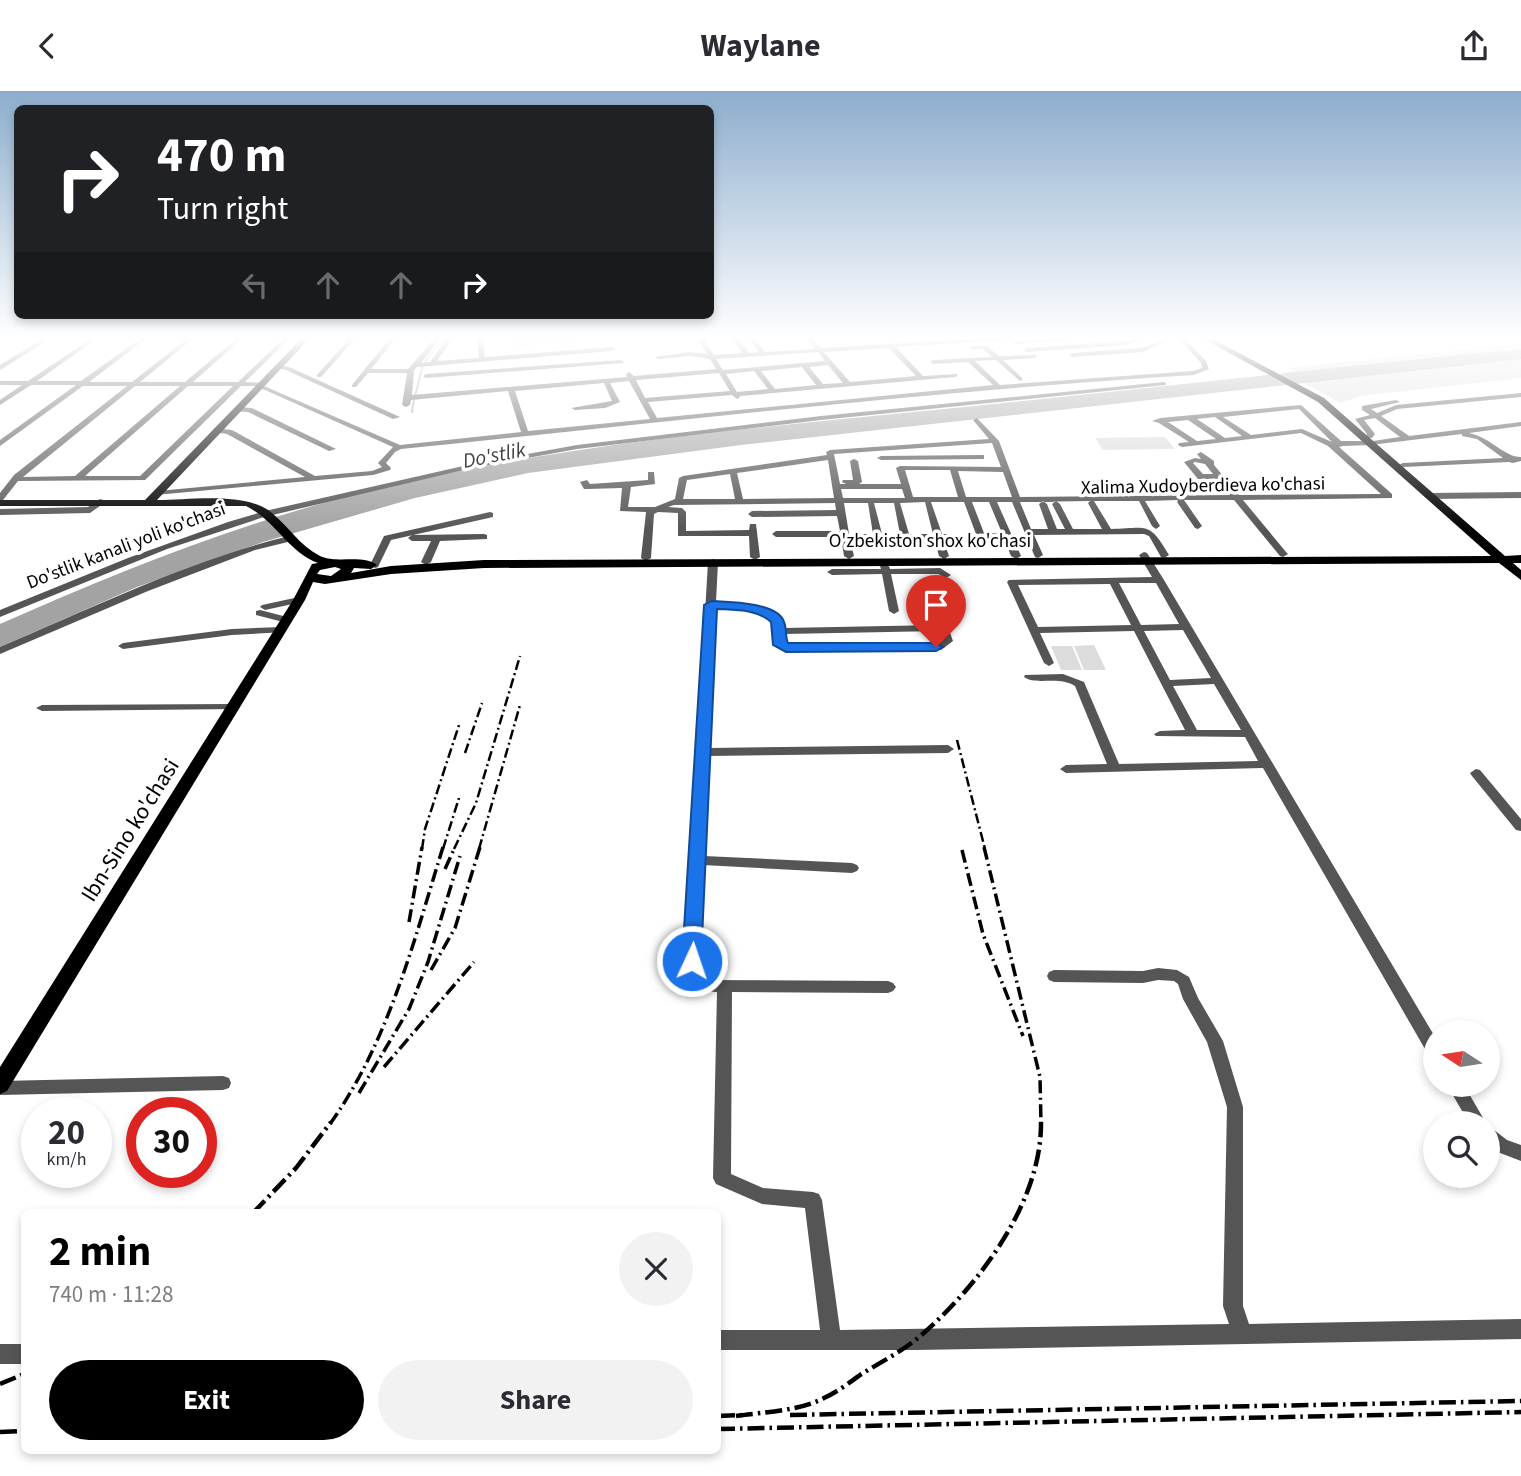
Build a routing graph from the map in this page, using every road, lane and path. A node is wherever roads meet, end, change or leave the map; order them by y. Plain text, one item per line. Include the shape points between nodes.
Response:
1 (56, 403) edge
2 (111, 403) edge
3 (164, 403) edge
4 (222, 403) edge
5 (244, 403) edge
6 (300, 403) edge
7 (365, 403) edge
8 (515, 403) edge
9 (576, 403) edge
10 (614, 403) edge
11 (645, 403) edge
12 (741, 403) edge
13 (780, 403) edge
14 (976, 403) edge
15 (1331, 403) edge
16 (1404, 403) edge
17 (1432, 403) edge
18 (743, 406) junction
19 (238, 409) junction
20 (1277, 409) junction
21 (1216, 415) junction
22 (1376, 416) junction
23 (396, 417) dead end
24 (1284, 417) dead end
25 (1190, 418) junction
26 (654, 420) junction
27 (977, 420) dead end
28 (1158, 421) joint
29 (1292, 424) dead end
30 (1521, 424) edge
31 (985, 428) joint
32 (217, 431) junction
33 (1301, 431) junction
34 (1458, 432) junction
35 (525, 433) junction
36 (1249, 437) junction
37 (1407, 438) junction
38 (1223, 440) junction
39 (1372, 440) junction
40 (995, 441) junction
41 (975, 442) junction
42 (0, 444) edge
43 (1181, 445) dead end
44 (1335, 445) junction
45 (399, 447) junction
46 (332, 449) dead end
47 (1199, 449) junction
48 (832, 457) junction
49 (981, 457) junction
50 (881, 458) dead end
51 (1517, 460) edge
52 (854, 461) dead end
53 (1211, 463) junction
54 (1403, 465) junction
55 (953, 468) junction
56 (987, 470) junction
57 (1007, 470) junction
58 (733, 471) junction
59 (651, 474) dead end
60 (1221, 476) junction
61 (0, 477) edge
62 (17, 478) junction
63 (78, 478) junction
64 (315, 479) junction
65 (627, 485) junction
66 (836, 485) junction
67 (905, 486) junction
68 (586, 488) dead end
69 (1521, 495) edge
70 (1434, 496) junction
71 (154, 497) junction
72 (1238, 499) junction
73 (0, 500) edge
74 (739, 500) junction
75 (103, 501) junction
76 (679, 501) junction
77 (752, 501) junction
78 (910, 501) junction
79 (993, 501) junction
80 (966, 502) junction
81 (1015, 502) junction
82 (1142, 502) junction
83 (1181, 502) junction
84 (1092, 503) junction
85 (871, 504) junction
86 (897, 504) junction
87 (928, 504) junction
88 (1043, 504) junction
89 (1056, 504) junction
90 (839, 506) junction
91 (652, 510) junction
92 (0, 512) edge
93 (267, 515) junction
94 (490, 515) dead end
95 (752, 515) junction
96 (1156, 526) dead end
97 (1198, 526) dead end
98 (1070, 531) junction
99 (1108, 531) junction
100 (1028, 532) junction
101 (1054, 532) junction
102 (753, 533) junction
103 (776, 534) dead end
104 (845, 535) junction
105 (938, 536) junction
106 (981, 536) junction
107 (1008, 536) junction
108 (484, 537) dead end
109 (878, 537) junction
110 (905, 537) junction
111 (288, 538) junction
112 (387, 538) junction
113 (437, 538) junction
114 (305, 554) junction
115 (1283, 554) junction
116 (1038, 555) junction
117 (1164, 555) junction
118 (849, 556) junction
119 (944, 556) junction
120 (1016, 556) junction
121 (1475, 556) junction
122 (755, 557) junction
123 (1511, 557) edge
124 (646, 558) junction
125 (1145, 558) junction
126 (426, 562) junction
127 (713, 562) junction
128 (336, 564) junction
129 (375, 565) junction
130 (884, 566) junction
131 (832, 572) dead end
132 (310, 574) junction
133 (946, 575) dead end
134 (1521, 576) edge
135 (335, 579) junction
136 (1158, 580) junction
137 (1113, 581) junction
138 (932, 590) dead end
139 (299, 600) junction
140 (711, 605) junction
141 (263, 610) joint
142 (894, 611) dead end
143 (0, 614) edge
144 (284, 625) junction
145 (1186, 627) junction
146 (943, 628) junction
147 (1137, 628) junction
148 (1034, 630) junction
149 (779, 631) junction
150 (123, 646) dead end
151 (0, 651) edge
152 (1049, 663) dead end
153 (1029, 677) dead end
154 (1218, 681) junction
155 (1166, 683) junction
156 (233, 707) junction
157 (42, 708) dead end
158 (1249, 733) junction
159 (1160, 734) dead end
160 (1193, 734) junction
161 (948, 749) dead end
162 (704, 752) junction
163 (1266, 764) junction
164 (1114, 767) junction
165 (1066, 769) dead end
166 (1475, 773) dead end
167 (1521, 827) edge
168 (698, 860) junction
169 (852, 868) dead end
170 (1054, 976) dead end
171 (725, 987) junction
172 (888, 987) dead end
173 (1423, 1031) edge
174 (223, 1083) dead end
175 (0, 1087) edge
176 (1500, 1145) edge
177 (1521, 1153) edge
178 (1521, 1329) edge
179 (1242, 1334) junction
180 (831, 1339) junction
181 (721, 1340) edge
182 (0, 1354) edge
183 (21, 1354) edge

1 - 42 street
2 - 62 street
3 - 63 street
4 - 63 street via 142,478
5 - 19 main road
6 - 45 street
7 - 23 street
8 - 35 street
9 - 10 street
11 - 26 street
12 - 18 street
13 - 18 street
14 - 93 street, Do'stlik kanali yoli ko'chasi via 577,447 472,466
15 - 39 main road
16 - 22 street via 1365,408
17 - 22 street via 1405,405
18 - 26 street
19 - 32 main road
19 - 46 street
20 - 21 street
20 - 24 street
20 - 44 street via 1301,407
21 - 25 street
21 - 36 street
22 - 37 street
22 - 39 street via 1359,419
25 - 28 street
25 - 38 street
26 - 35 street
27 - 31 street
28 - 47 street
29 - 33 street
30 - 34 street
31 - 40 street
32 - 64 street via 229,432
32 - 71 main road
33 - 36 street
33 - 44 street
34 - 37 street
34 - 51 street via 1479,437
35 - 45 street
36 - 38 street
37 - 39 street
38 - 47 street
39 - 44 street
39 - 54 main road
39 - 70 main road
40 - 41 street
40 - 57 street
41 - 48 street via 830,452
41 - 49 street
43 - 47 street
44 - 72 street, Xalima Xudoyberdieva ko'chasi via 1390,497
45 - 64 street via 382,463 387,468 383,471
47 - 53 street
48 - 58 street
48 - 66 street
49 - 50 street
49 - 56 street
51 - 54 street
52 - 66 street via 858,482
53 - 60 street
53 - 60 street via 1188,462 1200,476
54 - 70 main road
55 - 56 street
55 - 67 street via 900,468
55 - 80 street
56 - 57 street
57 - 81 street
58 - 74 street
58 - 76 street via 682,479
59 - 65 street via 652,482
60 - 72 street
61 - 62 street
62 - 63 street
62 - 73 street
64 - 71 street
65 - 68 street
65 - 91 street via 624,509
66 - 67 street
66 - 90 street
67 - 78 street
69 - 70 street
70 - 123 main road
71 - 75 main road
71 - 93 main road via 237,501 256,506
72 - 81 street, Xalima Xudoyberdieva ko'chasi
72 - 83 street, Xalima Xudoyberdieva ko'chasi
72 - 115 street
73 - 75 main road
74 - 76 street
74 - 77 street
75 - 92 street via 90,510
76 - 91 street
77 - 90 street
77 - 95 street
78 - 80 street
78 - 90 street
79 - 80 street
79 - 81 street
79 - 107 street
80 - 87 street
80 - 106 street
81 - 88 street, Xalima Xudoyberdieva ko'chasi
81 - 100 street
82 - 83 street, Xalima Xudoyberdieva ko'chasi
82 - 84 street, Xalima Xudoyberdieva ko'chasi
82 - 96 street
83 - 97 street
84 - 89 street, Xalima Xudoyberdieva ko'chasi
84 - 99 street
85 - 86 street
85 - 90 street
85 - 109 street
86 - 87 street
86 - 110 street
87 - 105 street
88 - 89 street, Xalima Xudoyberdieva ko'chasi
88 - 101 street
89 - 98 street
90 - 95 street
90 - 104 street
91 - 102 street via 682,512 681,534
91 - 124 street
93 - 111 main road
93 - 143 street, Do'stlik kanali yoli ko'chasi via 227,526
94 - 112 street
95 - 102 street
98 - 99 street
98 - 101 street
99 - 117 street via 1148,531
100 - 101 street
100 - 116 street
102 - 122 street
103 - 104 street
104 - 109 street
104 - 118 street
105 - 106 street
105 - 110 street
105 - 119 street
106 - 107 street
107 - 120 street
108 - 113 street
109 - 110 street
111 - 114 main road
111 - 151 street via 145,589
112 - 113 street
112 - 129 street
113 - 126 street
114 - 128 main road
114 - 132 main road
115 - 117 main road, O'zbekiston shox ko'chasi
115 - 121 main road, O'zbekiston shox ko'chasi
116 - 120 main road, O'zbekiston shox ko'chasi
116 - 125 main road, O'zbekiston shox ko'chasi
117 - 125 main road, O'zbekiston shox ko'chasi
118 - 119 main road, O'zbekiston shox ko'chasi
118 - 122 main road, O'zbekiston shox ko'chasi
119 - 120 main road, O'zbekiston shox ko'chasi
121 - 123 main road, O'zbekiston shox ko'chasi
121 - 125 main road, O'zbekiston shox ko'chasi
122 - 124 main road, O'zbekiston shox ko'chasi
123 - 134 main road
124 - 126 main road, O'zbekiston shox ko'chasi
125 - 130 main road, O'zbekiston shox ko'chasi
125 - 136 street
126 - 129 main road, O'zbekiston shox ko'chasi
127 - 130 main road, O'zbekiston shox ko'chasi
127 - 135 main road, O'zbekiston shox ko'chasi via 450,565
127 - 140 street
128 - 129 main road, O'zbekiston shox ko'chasi
128 - 132 main road via 316,567
128 - 135 main road via 346,566 347,572
130 - 131 street
130 - 133 street
130 - 142 street
132 - 135 main road via 319,580
132 - 139 main road, Ibn-Sino ko'chasi
135 - 139 main road
136 - 137 street
136 - 145 street
137 - 147 street
137 - 148 street via 1012,582
138 - 146 street
139 - 141 street
139 - 144 main road, Ibn-Sino ko'chasi
140 - 149 street via 765,611 778,621
140 - 162 street
141 - 144 street
144 - 150 street
144 - 156 main road, Ibn-Sino ko'chasi
145 - 147 street
145 - 154 street
146 - 149 street
146 - 149 street via 947,643 931,647 791,648 780,645
147 - 148 street
147 - 155 street
148 - 152 street
153 - 164 street via 1062,676 1080,684
154 - 155 street
154 - 158 street
155 - 160 street
156 - 157 street
156 - 175 main road, Ibn-Sino ko'chasi
158 - 160 street
158 - 163 street
159 - 160 street
161 - 162 street
162 - 168 street
163 - 164 street
163 - 173 street
164 - 165 street
166 - 167 street
168 - 169 street
168 - 171 street via 690,986
170 - 179 street via 1158,974 1184,981 1215,1041 1235,1107 1233,1306
171 - 172 street
171 - 180 street via 722,1178 762,1196 813,1200
174 - 175 street
176 - 177 street
178 - 179 street
179 - 180 street
180 - 181 street
182 - 183 street

